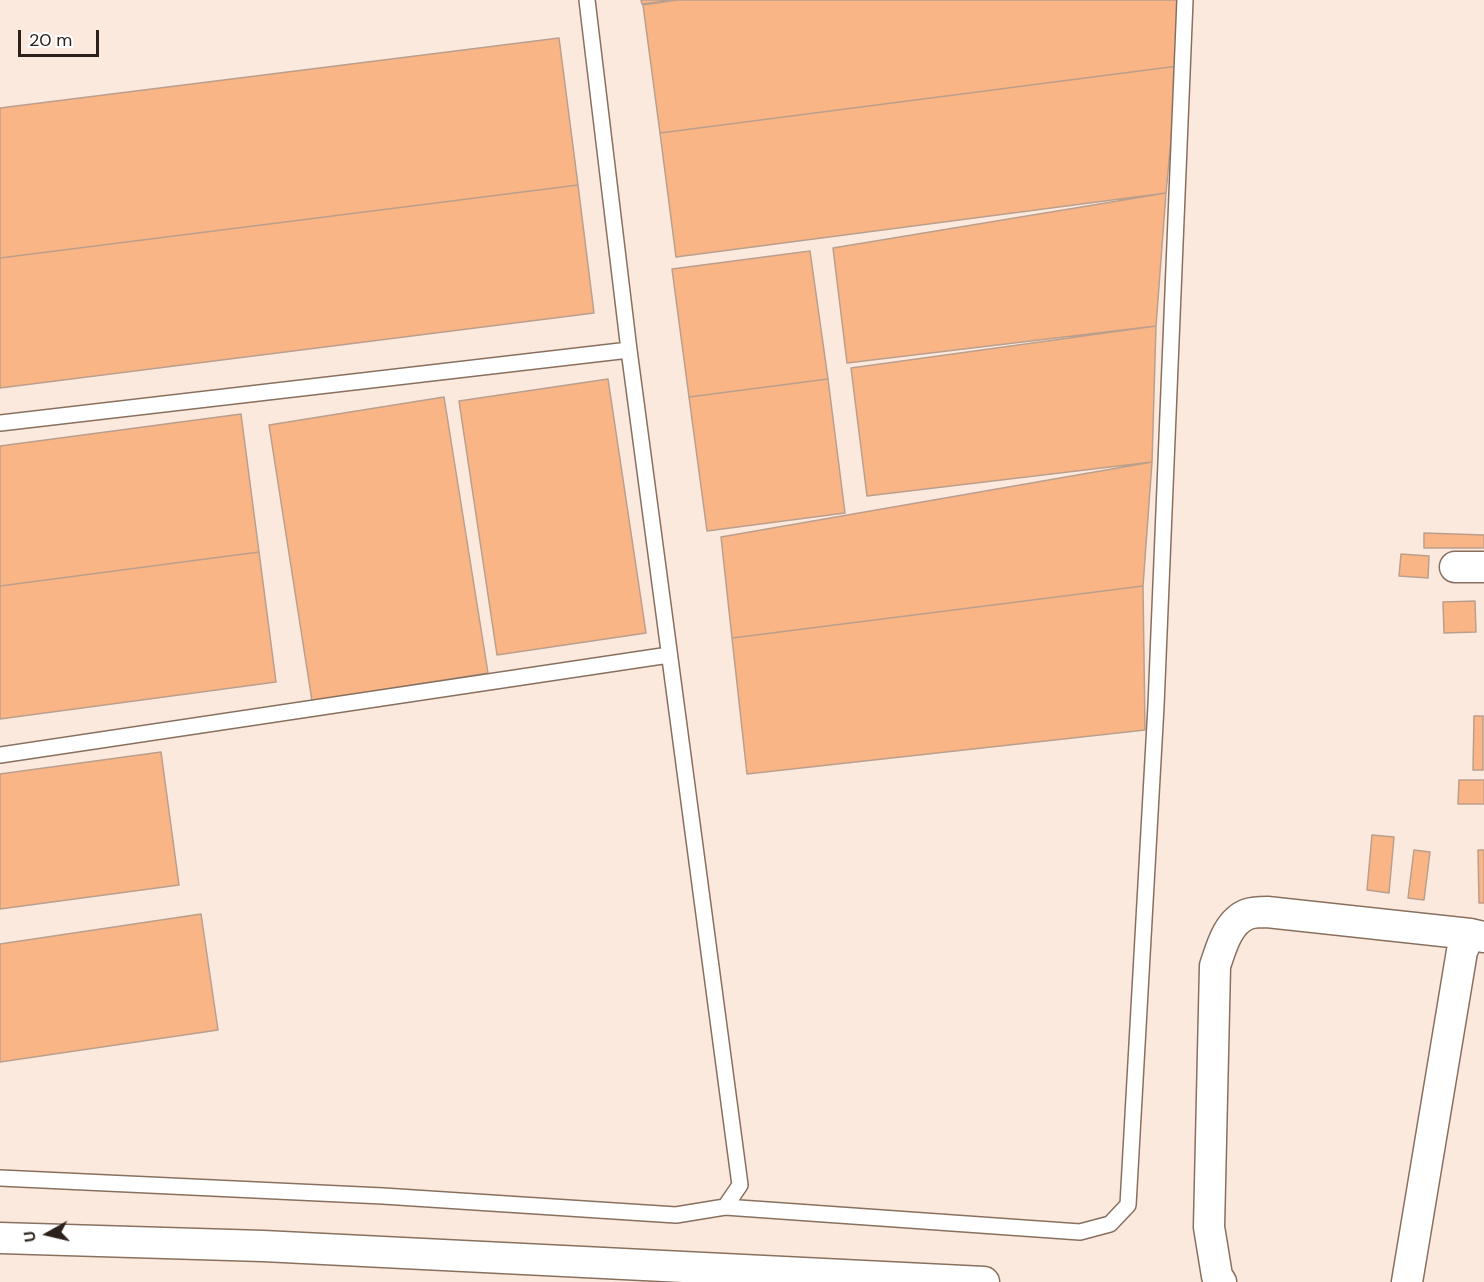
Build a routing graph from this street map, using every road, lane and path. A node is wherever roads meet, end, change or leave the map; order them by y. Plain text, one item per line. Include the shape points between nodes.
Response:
1 (587, 0) edge
2 (1185, 0) edge
3 (629, 350) junction
4 (0, 423) edge
5 (669, 655) junction
6 (0, 755) edge
7 (1477, 935) edge
8 (0, 1178) edge
9 (725, 1207) junction
10 (0, 1238) edge
11 (984, 1282) edge
12 (1221, 1282) edge
13 (1407, 1282) edge

1 - 3 lane
2 - 9 lane via 1156,706 1128,1205 1110,1224 1080,1232
3 - 4 lane
3 - 5 lane
5 - 6 lane
5 - 9 lane via 740,1185
7 - 12 street via 1267,912 1247,914 1234,923 1215,966 1209,1227
7 - 13 street via 1462,951
8 - 9 lane via 676,1215
10 - 11 street via 263,1246

